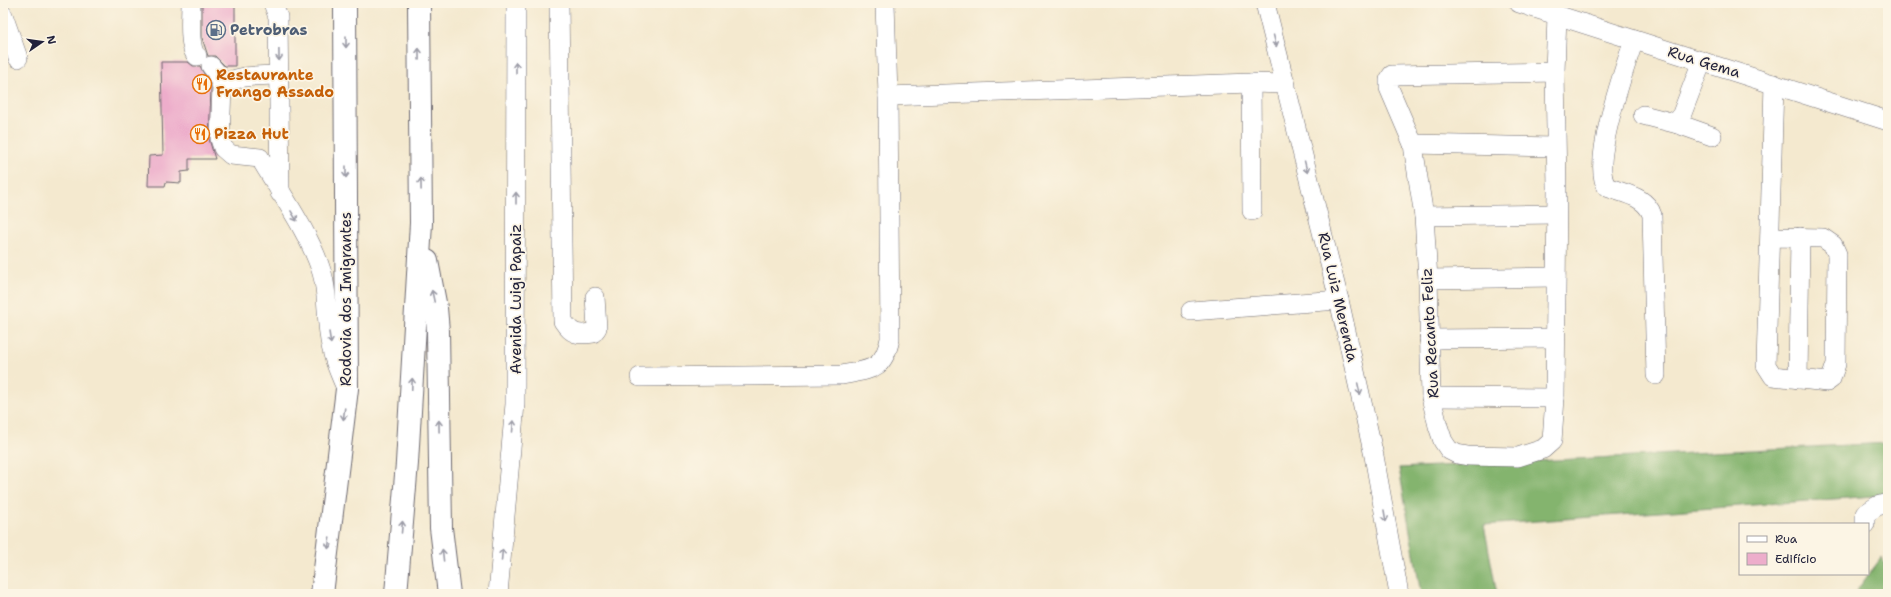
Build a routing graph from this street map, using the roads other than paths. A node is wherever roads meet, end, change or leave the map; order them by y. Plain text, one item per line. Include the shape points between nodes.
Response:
1 (191, 3) edge
2 (273, 3) edge
3 (345, 3) edge
4 (419, 3) edge
5 (516, 3) edge
6 (559, 3) edge
7 (885, 3) edge
8 (1265, 3) edge
9 (1519, 3) edge
10 (3, 15) edge
11 (1557, 15) junction
12 (1634, 40) junction
13 (18, 58) dead end
14 (1702, 60) junction
15 (1555, 72) junction
16 (280, 75) junction
17 (1251, 83) junction
18 (1286, 84) junction
19 (1774, 84) junction
20 (222, 86) junction
21 (888, 96) junction
22 (1643, 115) dead end
23 (1888, 121) edge
24 (1678, 124) junction
25 (1712, 136) dead end
26 (1413, 144) junction
27 (1555, 147) junction
28 (280, 192) junction
29 (1252, 211) dead end
30 (1556, 214) junction
31 (1424, 216) junction
32 (421, 223) junction
33 (1770, 237) junction
34 (1800, 237) junction
35 (1556, 277) junction
36 (1428, 279) junction
37 (595, 297) dead end
38 (1339, 300) junction
39 (1191, 311) dead end
40 (1555, 338) junction
41 (1429, 339) junction
42 (1656, 375) dead end
43 (640, 377) dead end
44 (1798, 379) junction
45 (347, 389) junction
46 (1432, 397) junction
47 (1555, 398) junction
48 (1888, 503) edge
49 (1865, 523) edge
50 (322, 594) edge
51 (396, 594) edge
52 (449, 594) edge
53 (498, 594) edge
54 (1399, 594) edge

1 - 20 street via 191,47 194,54 216,72
2 -> 16 street via 278,18
3 -> 45 highway, Rodovia dos Imigrantes
32 -> 4 highway
53 -> 5 street, Avenida Luigi Papaiz via 515,404
6 - 37 street via 563,321 569,331 580,335 593,333 597,328
7 - 21 street
8 -> 18 street, Rua Luiz Merenda
9 - 11 street, Rua Gema
10 - 13 street
11 - 12 street, Rua Gema
11 - 15 street, Rua Recanto Feliz
12 - 14 street, Rua Gema
12 - 42 street via 1608,129 1603,177 1607,187 1644,201 1652,215
14 - 19 street, Rua Gema
14 - 24 street
15 - 26 street, Rua Recanto Feliz via 1392,75 1388,80 1389,88
15 - 27 street, Rua Recanto Feliz
16 - 20 street via 251,77 226,82
16 - 28 street
17 - 18 street
17 - 21 street
17 - 29 street
18 -> 38 street, Rua Luiz Merenda
19 - 23 street, Rua Gema
19 - 33 street
20 - 28 street via 220,139 223,148 231,155 260,158
21 - 43 street via 890,338 887,354 878,364 867,370 842,375
22 - 24 street
24 - 25 street
26 - 27 street
26 - 31 street, Rua Recanto Feliz
27 - 30 street, Rua Recanto Feliz
28 -> 45 street via 315,251 326,291 332,352
30 - 31 street
30 - 35 street, Rua Recanto Feliz
31 - 36 street, Rua Recanto Feliz
51 -> 32 highway via 407,463
52 -> 32 highway via 441,528 438,331
33 - 34 street
33 - 44 street via 1766,365 1773,376
34 - 44 street
34 - 44 street via 1823,238 1833,245 1836,254 1836,356 1833,373 1827,382
35 - 36 street
35 - 40 street, Rua Recanto Feliz
36 - 41 street, Rua Recanto Feliz
38 - 39 street
38 -> 54 street, Rua Luiz Merenda via 1374,456
40 - 41 street
40 - 47 street, Rua Recanto Feliz
41 - 46 street, Rua Recanto Feliz
45 -> 50 highway, Rodovia dos Imigrantes
46 - 47 street
46 - 47 street, Rua Recanto Feliz via 1443,442 1449,450 1468,456 1518,457 1543,448 1552,441
48 - 49 street via 1877,506 1865,514

